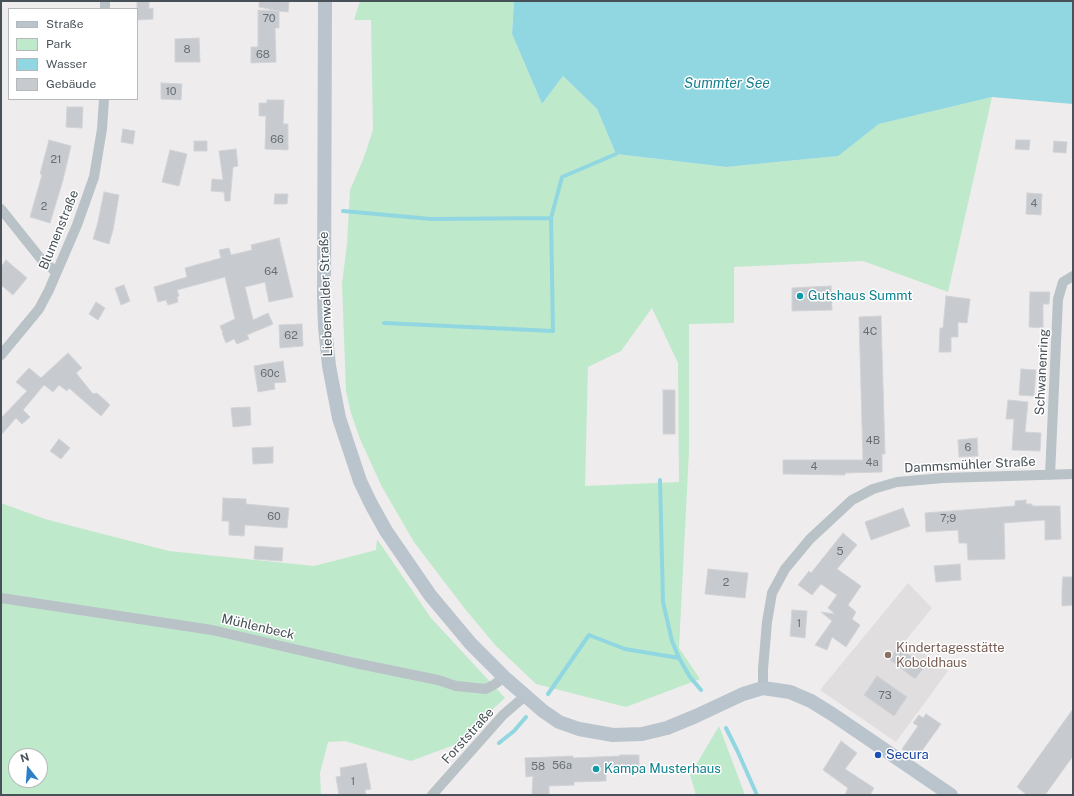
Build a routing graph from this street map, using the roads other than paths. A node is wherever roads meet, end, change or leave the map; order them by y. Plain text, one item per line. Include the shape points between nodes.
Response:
1 (325, 1) edge
2 (104, 100) edge
3 (1, 209) edge
4 (56, 272) junction
5 (1073, 276) edge
6 (1, 355) edge
7 (1073, 474) edge
8 (1050, 475) junction
9 (1, 598) edge
10 (504, 677) junction
11 (763, 688) junction
12 (524, 696) junction
13 (434, 794) edge
14 (951, 795) edge

1 - 10 main road, Liebenwalder Straße via 324,305 328,358 339,418 360,481 386,531 430,595 471,644
2 - 4 street, Blumenstraße via 94,177 77,225
3 - 4 street via 41,258
4 - 6 street, Blumenstraße via 39,309
5 - 8 street, Schwanenring via 1063,282 1058,299
7 - 8 street, Dammsmühler Straße
8 - 11 street, Dammsmühler Straße via 897,482 873,489 852,500 810,539 785,569 772,593 767,622
9 - 10 street, Mühlenbeck via 212,630 456,686 486,689
10 - 12 main road, Liebenwalder Straße
11 - 12 main road, Liebenwalder Straße via 736,696 667,728 642,734 613,736 560,722
11 - 14 main road, Liebenwalder Straße via 790,692 811,701
12 - 13 street, Forststraße via 503,715

